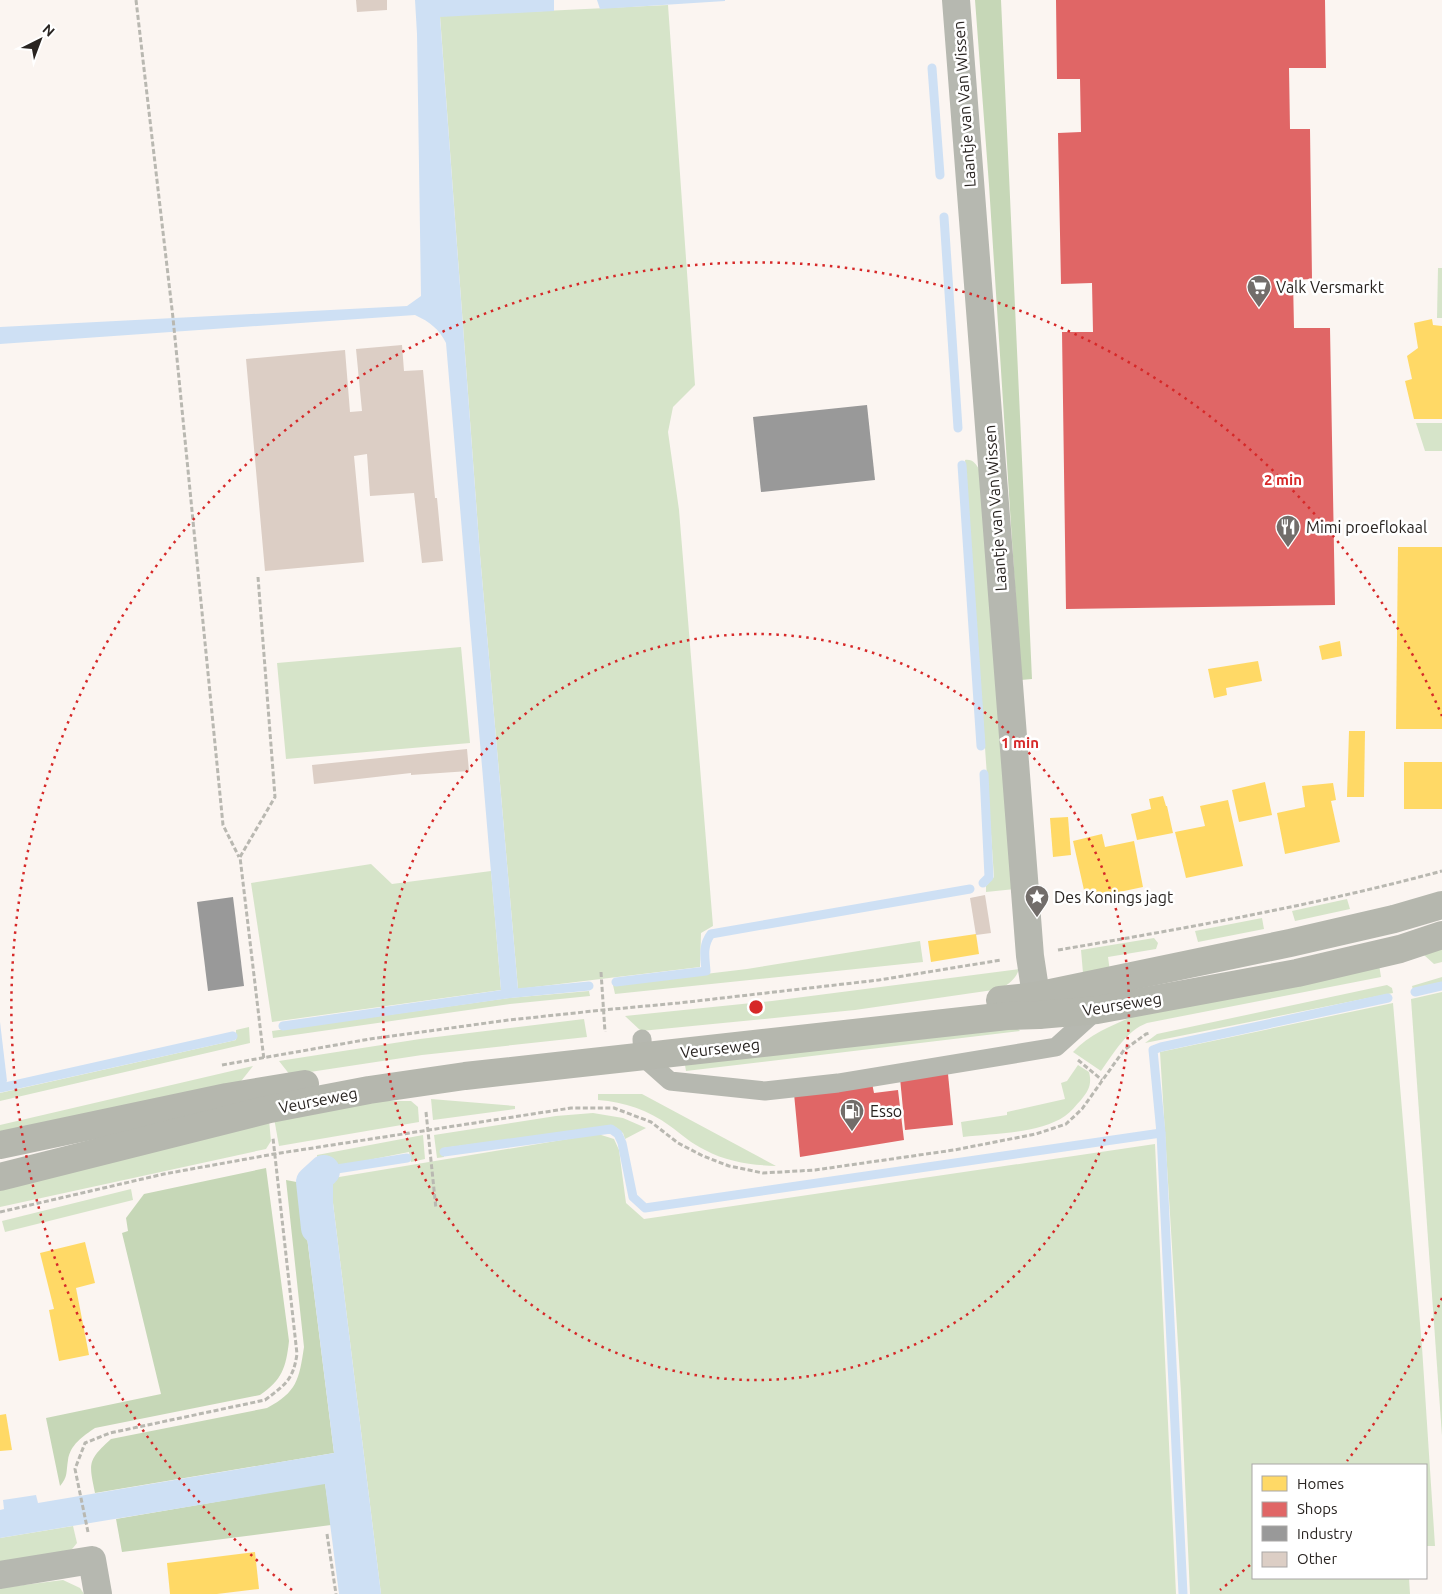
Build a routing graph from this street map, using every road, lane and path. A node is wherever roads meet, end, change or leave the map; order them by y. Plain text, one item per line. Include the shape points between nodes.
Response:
1 (136, 0) edge
2 (956, 0) edge
3 (258, 577) dead end
4 (240, 857) junction
5 (1442, 871) edge
6 (1442, 905) edge
7 (1442, 935) edge
8 (1030, 956) junction
9 (601, 972) dead end
10 (1095, 997) junction
11 (1038, 1005) junction
12 (603, 1010) junction
13 (605, 1044) junction
14 (1059, 1045) junction
15 (643, 1048) junction
16 (264, 1058) junction
17 (218, 1066) dead end
18 (423, 1082) junction
19 (269, 1100) junction
20 (428, 1130) junction
21 (0, 1145) edge
22 (274, 1154) junction
23 (0, 1177) edge
24 (436, 1209) dead end
25 (0, 1212) edge
26 (87, 1528) dead end
27 (327, 1534) dead end
28 (0, 1575) edge
29 (98, 1594) edge
30 (336, 1594) edge

1 - 4 path via 173,318 223,825
2 - 8 street, Laantje van Van Wissen
3 - 4 path via 275,797
4 - 16 path
5 - 8 path via 1388,886 1248,915
6 - 10 main road, Veurseweg
7 - 10 main road, Veurseweg via 1400,949 1296,973
8 - 11 street, Laantje van Van Wissen
8 - 12 path via 879,980
9 - 12 path
10 - 11 main road, Veurseweg
10 - 14 lane
11 - 15 main road, Veurseweg via 924,1010
12 - 13 path
12 - 16 path via 370,1038
13 - 15 main road, Veurseweg
13 - 19 main road, Veurseweg via 370,1073
14 - 15 lane via 848,1082 765,1091 670,1081
14 - 20 path via 1102,1080 1082,1110 1066,1124 1036,1134 954,1150 815,1170 763,1173 729,1166 678,1143 651,1122 614,1108 571,1108
15 - 18 main road, Veurseweg via 606,1060
16 - 17 path
16 - 19 path
18 - 19 main road, Veurseweg
18 - 20 path
19 - 21 main road, Veurseweg via 80,1127
19 - 22 path
19 - 23 main road, Veurseweg
20 - 22 path
20 - 24 path
22 - 25 path via 164,1174
22 - 26 path via 297,1354 294,1372 265,1400 110,1434 85,1443 74,1469
27 - 30 path
28 - 29 street via 92,1560

